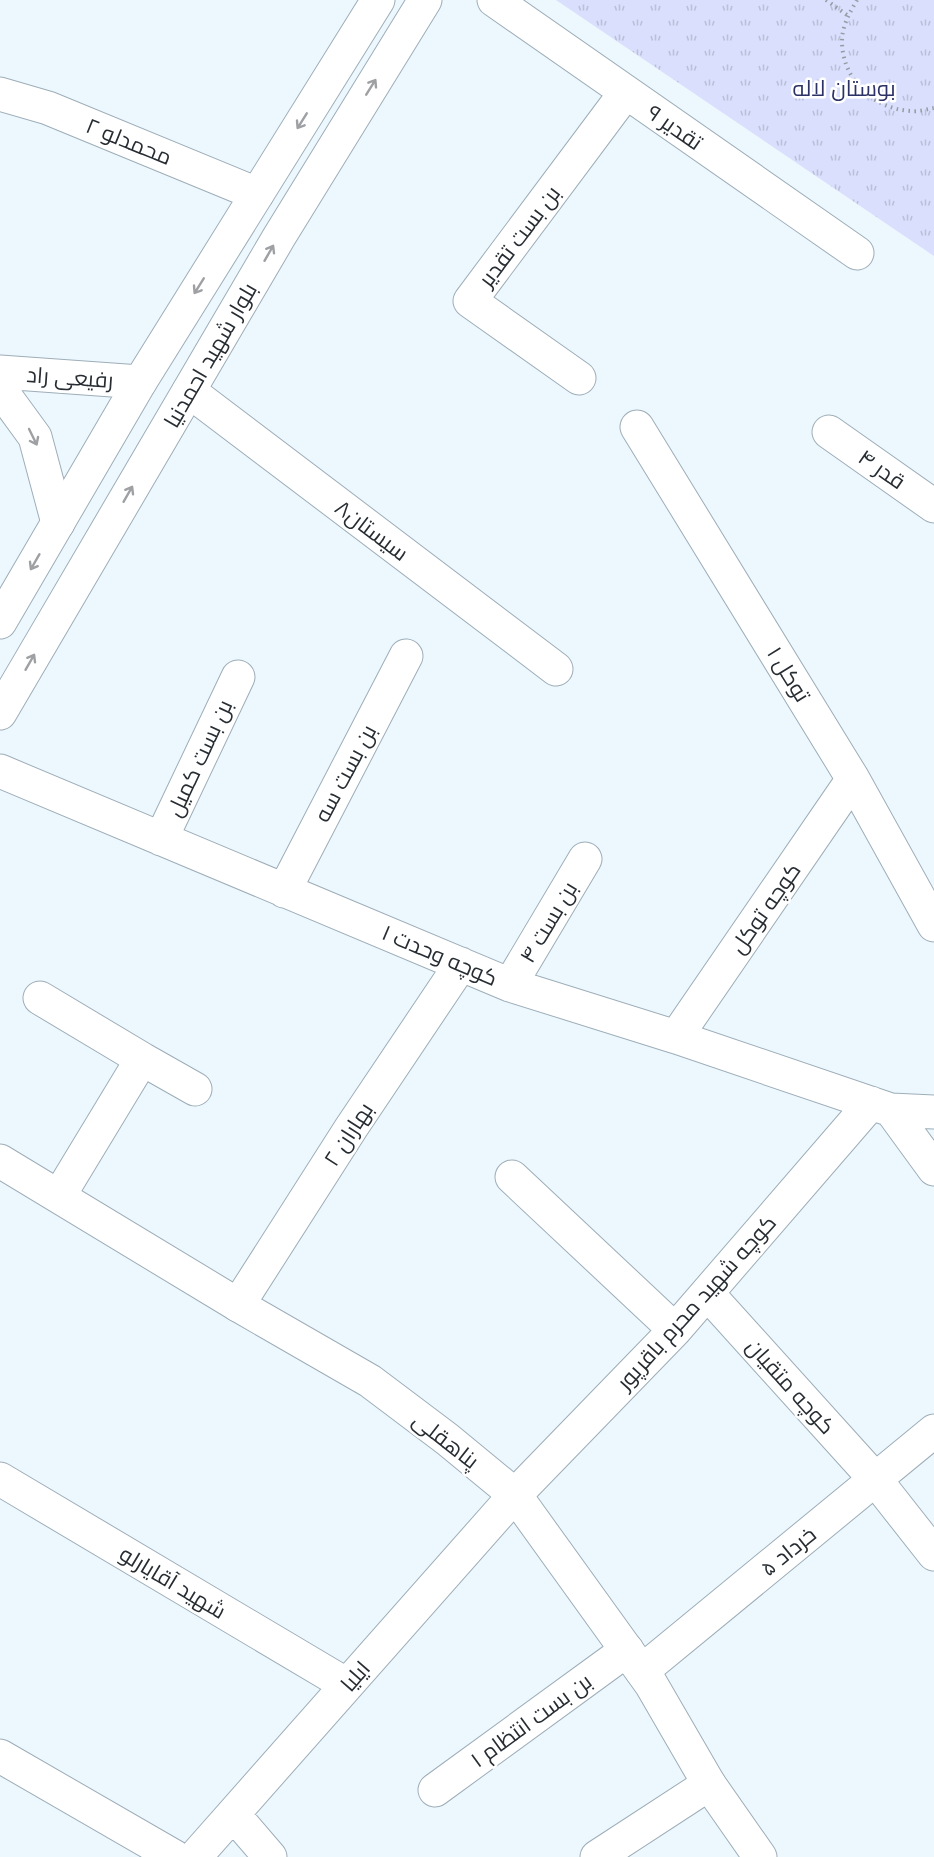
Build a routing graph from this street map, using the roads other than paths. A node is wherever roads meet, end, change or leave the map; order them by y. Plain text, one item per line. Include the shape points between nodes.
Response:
1 (378, 0) edge
2 (425, 0) edge
3 (494, 0) edge
4 (626, 92) junction
5 (0, 94) edge
6 (257, 194) junction
7 (857, 253) dead end
8 (0, 372) edge
9 (579, 378) dead end
10 (140, 382) junction
11 (0, 389) edge
12 (189, 391) junction
13 (637, 427) dead end
14 (829, 432) dead end
15 (934, 506) edge
16 (58, 523) junction
17 (0, 622) edge
18 (406, 656) dead end
19 (556, 669) dead end
20 (238, 677) dead end
21 (0, 713) edge
22 (0, 771) edge
23 (854, 779) junction
24 (161, 839) junction
25 (585, 859) dead end
26 (284, 891) junction
27 (934, 925) edge
28 (461, 964) junction
29 (510, 985) junction
30 (40, 998) dead end
31 (676, 1037) junction
32 (142, 1059) junction
33 (195, 1089) dead end
34 (881, 1107) junction
35 (934, 1112) edge
36 (0, 1161) edge
37 (934, 1169) edge
38 (512, 1177) dead end
39 (59, 1196) junction
40 (707, 1293) junction
41 (238, 1305) junction
42 (675, 1330) junction
43 (934, 1431) edge
44 (0, 1479) edge
45 (876, 1479) junction
46 (515, 1495) junction
47 (934, 1554) edge
48 (634, 1661) junction
49 (347, 1685) junction
50 (0, 1756) edge
51 (709, 1784) junction
52 (435, 1790) dead end
53 (233, 1814) junction
54 (175, 1857) edge
55 (195, 1857) edge
56 (270, 1857) edge
57 (597, 1857) edge
58 (760, 1857) edge

1 -> 6 street, بلوار شهید احمدنیا
12 -> 2 street, بلوار شهید احمدنیا
3 - 4 street, ۹ تقدیر
4 - 7 street, ۹ تقدیر
4 - 9 street, بن بست تقدیر via 470,301
5 - 6 street, محمدلو ۲ via 48,108
6 -> 10 street, بلوار شهید احمدنیا
8 - 10 street, رفیعی راد
10 - 16 street, بلوار شهید احمدنیا
11 -> 16 street, رفیعی راد via 35,437
12 - 19 street, سیستان۸
21 -> 12 street, بلوار شهید احمدنیا
13 - 23 street, توکل ۱
14 - 15 street, قدر ۴
16 -> 17 street, بلوار شهید احمدنیا
18 - 26 street, بن بست سه
20 - 24 street, بن بست کمیل
22 - 24 street, کوچه وحدت ۱
23 - 27 street, توکل ۱
23 - 31 street, کوچه توکل
24 - 26 street, کوچه وحدت ۱
25 - 29 street, بن بست ۴
26 - 28 street, کوچه وحدت ۱
28 - 29 street, کوچه وحدت ۱
28 - 41 street, بهاران ۲
29 - 31 street, کوچه وحدت ۱
30 - 32 street
31 - 34 street, کوچه وحدت ۱
32 - 33 street
32 - 39 street
34 - 35 street, کوچه وحدت ۱
34 - 37 street
34 - 40 street, کوچه شهید محرم باقرپور
36 - 39 street, پناهقلی
38 - 42 street
39 - 41 street, پناهقلی
40 - 42 street, کوچه شهید محرم باقرپور
40 - 45 street, کوچه متقیان
41 - 46 street, پناهقلی via 370,1381
42 - 46 street, کوچه شهید محرم باقرپور
43 - 45 street, خرداد ۵
44 - 49 street, شهید آقایارلو
45 - 47 street, کوچه متقیان
45 - 48 street, خرداد ۵
46 - 48 street, پناهقلی
46 - 49 street, ایلیا
48 - 51 street, پناهقلی
48 - 52 street, بن بست انتظام ۱
49 - 53 street, ایلیا
50 - 54 street
51 - 57 street
51 - 58 street, پناهقلی
53 - 55 street, ایلیا
53 - 56 street

